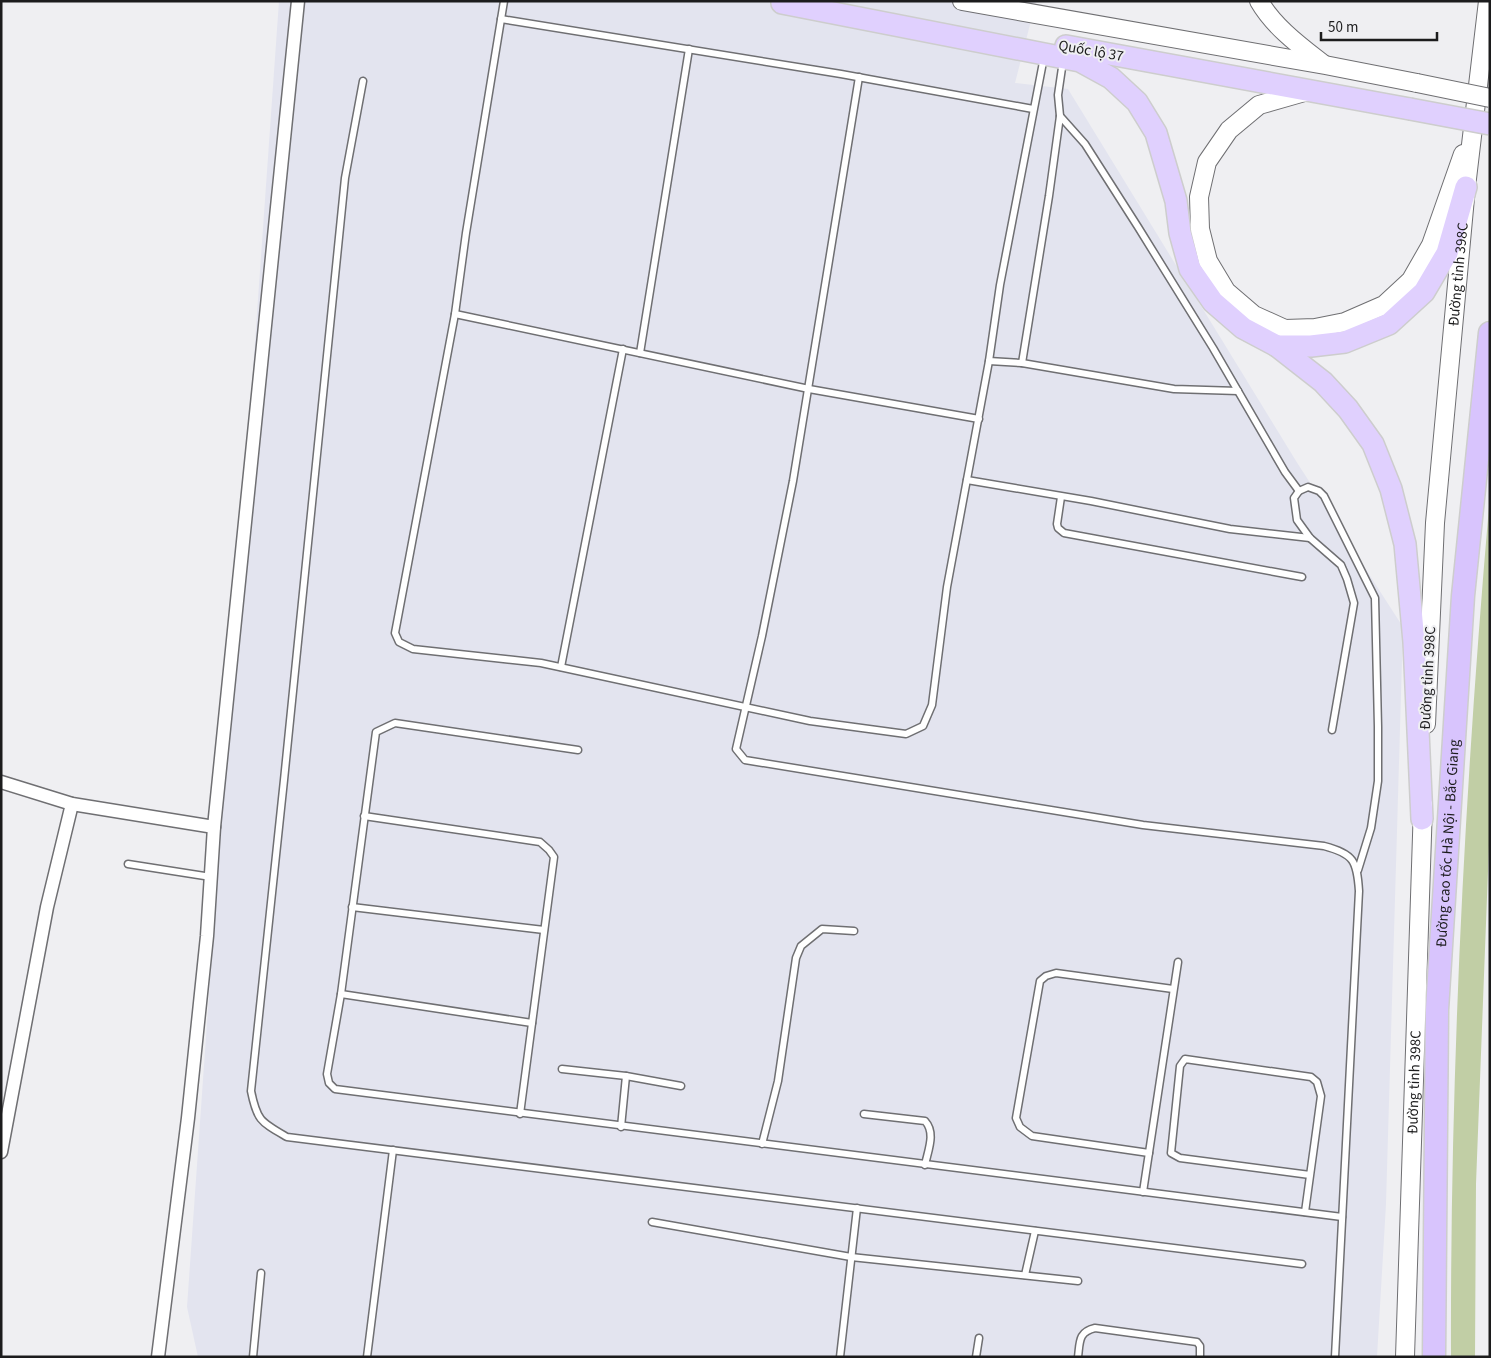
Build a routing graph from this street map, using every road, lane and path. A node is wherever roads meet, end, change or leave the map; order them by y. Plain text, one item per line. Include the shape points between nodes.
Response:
1 (298, 1) edge
2 (504, 1) edge
3 (962, 1) edge
4 (1259, 1) edge
5 (777, 2) edge
6 (1487, 6) edge
7 (501, 19) junction
8 (689, 49) junction
9 (1054, 55) junction
10 (1325, 65) junction
11 (859, 77) junction
12 (363, 81) dead end
13 (1308, 91) junction
14 (1490, 98) edge
15 (1033, 109) junction
16 (1060, 116) junction
17 (1482, 122) edge
18 (1466, 187) junction
19 (455, 314) junction
20 (1490, 333) edge
21 (1277, 346) junction
22 (623, 350) junction
23 (640, 353) junction
24 (989, 361) junction
25 (1022, 363) junction
26 (809, 389) junction
27 (1238, 391) junction
28 (979, 420) junction
29 (967, 480) junction
30 (1299, 490) junction
31 (1061, 497) junction
32 (1310, 538) junction
33 (1302, 577) dead end
34 (561, 667) junction
35 (745, 707) junction
36 (1332, 730) dead end
37 (578, 750) dead end
38 (1, 782) edge
39 (72, 804) junction
40 (364, 816) junction
41 (1422, 819) junction
42 (214, 827) junction
43 (128, 864) dead end
44 (1358, 870) junction
45 (211, 878) junction
46 (352, 906) junction
47 (544, 930) junction
48 (854, 931) dead end
49 (1178, 962) dead end
50 (1173, 990) junction
51 (341, 994) junction
52 (532, 1023) junction
53 (562, 1069) dead end
54 (626, 1076) junction
55 (681, 1086) dead end
56 (520, 1114) junction
57 (864, 1114) dead end
58 (621, 1126) junction
59 (762, 1144) junction
60 (393, 1150) junction
61 (1, 1152) edge
62 (1149, 1153) junction
63 (924, 1164) junction
64 (1310, 1175) junction
65 (1143, 1192) junction
66 (856, 1208) junction
67 (1304, 1212) junction
68 (1342, 1217) junction
69 (652, 1222) dead end
70 (1035, 1231) junction
71 (851, 1257) junction
72 (1302, 1264) dead end
73 (261, 1273) dead end
74 (1026, 1275) junction
75 (1078, 1281) dead end
76 (979, 1338) dead end
77 (158, 1357) edge
78 (253, 1357) edge
79 (367, 1357) edge
80 (840, 1357) edge
81 (976, 1357) edge
82 (1078, 1357) edge
83 (1200, 1357) edge
84 (1335, 1357) edge
85 (1405, 1357) edge
86 (1434, 1357) edge

1 - 42 street
2 - 7 lane
3 - 10 main road
4 - 10 main road via 1290,39
5 - 9 highway
5 - 13 highway, Quốc lộ 37 via 828,3
6 - 17 main road, Đường tỉnh 398C
7 - 8 lane
7 - 19 lane
8 - 11 lane
8 - 23 lane
9 - 15 lane
9 - 16 lane
9 - 21 highway via 1080,61 1111,78 1137,102 1156,133 1176,201 1180,233 1190,269 1213,302 1243,328
10 - 14 main road, bridge
11 - 15 lane
11 - 26 lane
12 - 60 lane via 344,178 251,1091 255,1110 264,1124 287,1137
13 - 17 highway, Quốc lộ 37, bridge
13 - 17 main road via 1259,105 1229,130 1206,162 1199,197 1200,229 1208,261 1226,291 1254,315 1285,329 1345,322 1384,305 1411,280 1431,245
15 - 24 lane
16 - 25 lane
16 - 27 lane via 1085,144
17 - 18 main road, Đường tỉnh 398C
18 - 21 highway via 1448,253 1424,292 1389,324 1345,342
18 - 41 main road, Đường tỉnh 398C via 1435,524
19 - 22 lane
19 - 34 lane via 395,633 399,642 413,649
20 - 86 highway, Đường cao tốc Hà Nội - Bắc Giang via 1463,596 1438,1000
21 - 41 highway via 1323,382 1348,409 1373,444 1391,489 1405,544 1414,642
22 - 23 lane
22 - 34 lane
23 - 26 lane
24 - 25 lane
24 - 28 lane
25 - 27 lane via 1174,388
26 - 28 lane
26 - 35 lane via 764,626
27 - 30 lane
28 - 29 lane
29 - 31 lane
29 - 35 lane via 947,588 932,705 923,726 906,734 810,721
30 - 32 lane via 1294,498 1297,520
30 - 44 lane via 1308,487 1324,496 1375,598 1378,781
31 - 32 lane via 1230,529
31 - 33 lane via 1057,524 1064,533
32 - 36 lane via 1341,565 1354,603
34 - 35 lane
35 - 44 lane via 736,749 744,760 1143,824 1324,846 1340,850 1352,859
37 - 40 lane via 395,723 376,732
38 - 39 street
39 - 42 street
39 - 61 street via 47,907
40 - 46 lane
40 - 47 lane via 540,842 554,857
41 - 85 main road, Đường tỉnh 398C
42 - 45 street
43 - 45 lane
44 - 68 lane
45 - 77 street via 188,1118
46 - 47 lane
46 - 51 lane
47 - 52 lane
48 - 59 lane via 822,929 801,946 796,958 778,1081
49 - 50 lane
50 - 62 lane
50 - 62 lane via 1056,973 1046,976 1040,981 1016,1118 1020,1127 1032,1136
51 - 52 lane
51 - 56 lane via 327,1074 335,1089
52 - 56 lane
53 - 54 lane
54 - 55 lane
54 - 58 lane
56 - 58 lane
57 - 63 lane via 924,1121 930,1126
58 - 59 lane
59 - 63 lane
60 - 66 lane
60 - 79 lane
62 - 65 lane
63 - 65 lane
64 - 64 lane via 1173,1156 1182,1061 1311,1077 1317,1082 1321,1096
64 - 67 lane
65 - 67 lane
66 - 70 lane
66 - 71 lane
67 - 68 lane
68 - 84 lane
69 - 71 lane
70 - 72 lane
70 - 74 lane
71 - 74 lane
71 - 80 lane
73 - 78 lane
74 - 75 lane
76 - 81 lane
82 - 83 lane via 1081,1337 1095,1328 1197,1342

